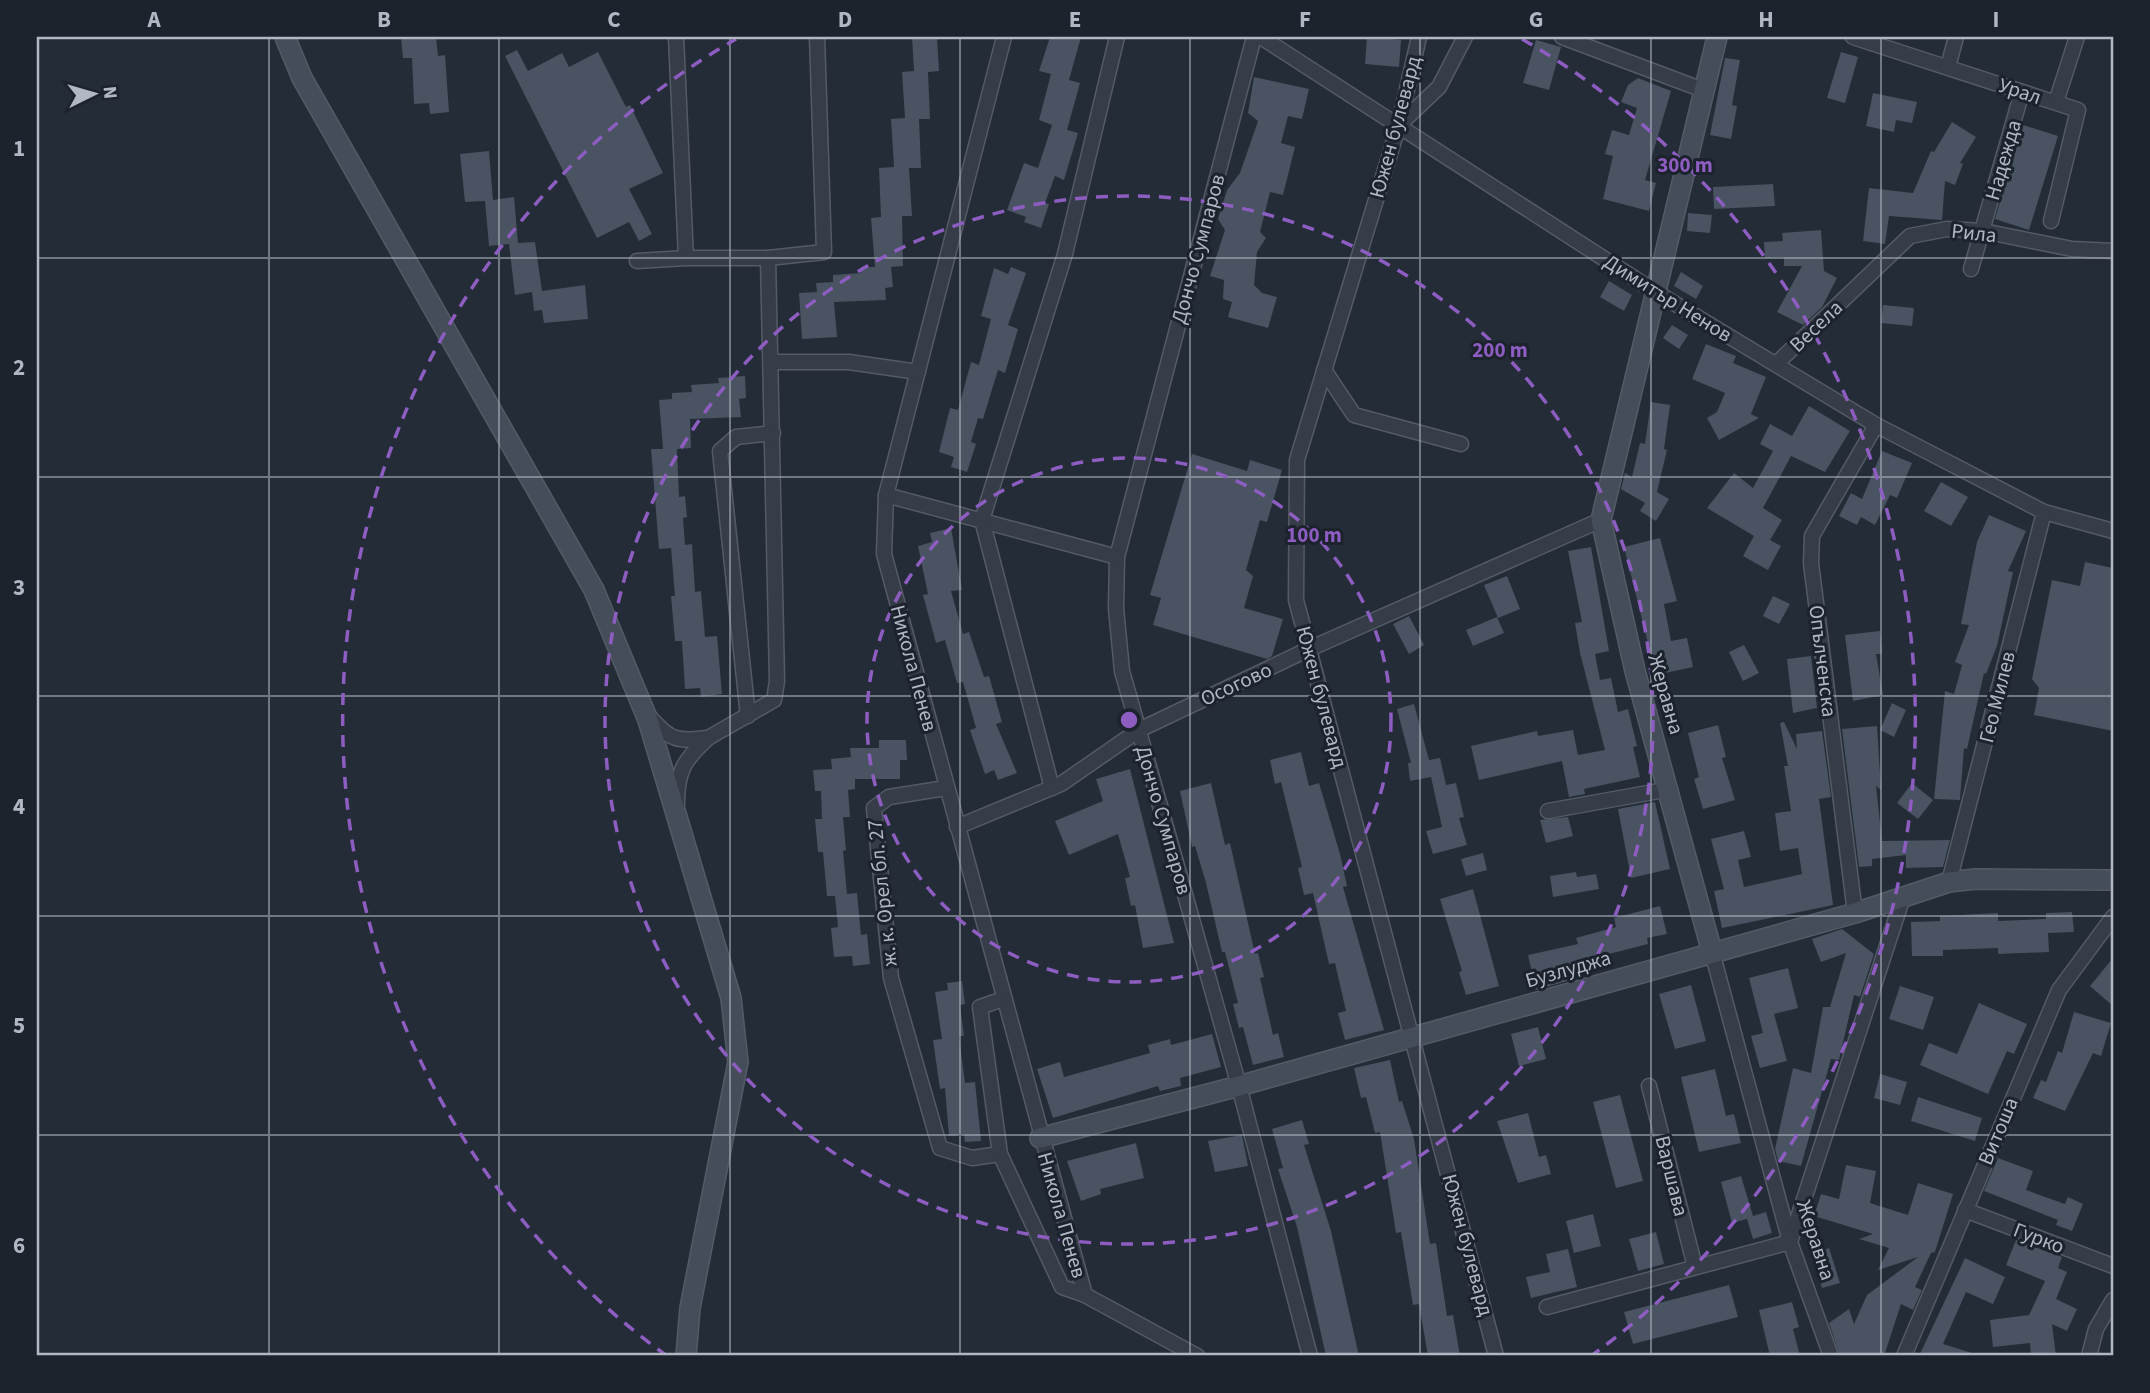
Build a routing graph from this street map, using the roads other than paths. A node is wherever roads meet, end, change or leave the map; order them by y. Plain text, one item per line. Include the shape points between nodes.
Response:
1 (285, 37) edge
2 (676, 37) edge
3 (817, 37) edge
4 (1003, 37) edge
5 (1117, 37) edge
6 (1254, 37) edge
7 (1261, 37) edge
8 (1419, 37) edge
9 (1465, 37) edge
10 (1562, 37) edge
11 (1717, 37) edge
12 (1853, 37) edge
13 (1956, 37) edge
14 (2077, 37) edge
15 (1948, 67) junction
16 (1706, 91) junction
17 (2022, 92) junction
18 (2056, 102) junction
19 (1399, 124) junction
20 (2051, 221) dead end
21 (1983, 231) junction
22 (2113, 251) edge
23 (686, 258) junction
24 (768, 258) junction
25 (637, 261) dead end
26 (1971, 269) dead end
27 (1855, 289) joint
28 (1654, 291) junction
29 (771, 362) junction
30 (1777, 363) junction
31 (1324, 370) junction
32 (918, 372) junction
33 (1876, 425) junction
34 (773, 433) junction
35 (1461, 444) dead end
36 (886, 495) junction
37 (2044, 512) junction
38 (982, 520) junction
39 (1601, 520) junction
40 (2113, 531) edge
41 (1117, 557) junction
42 (1309, 649) junction
43 (644, 710) junction
44 (748, 716) junction
45 (1139, 730) junction
46 (708, 738) junction
47 (946, 788) junction
48 (1052, 788) junction
49 (1670, 789) junction
50 (1548, 811) dead end
51 (678, 821) junction
52 (957, 827) junction
53 (2113, 880) edge
54 (1949, 883) junction
55 (1903, 897) junction
56 (1855, 913) junction
57 (2113, 917) edge
58 (1712, 952) junction
59 (1003, 999) junction
60 (1413, 1036) junction
61 (1239, 1086) junction
62 (1649, 1086) dead end
63 (1040, 1138) junction
64 (1000, 1154) junction
65 (1965, 1210) junction
66 (1790, 1242) junction
67 (2113, 1266) edge
68 (1695, 1267) junction
69 (1085, 1295) junction
70 (2113, 1300) edge
71 (1547, 1307) dead end
72 (686, 1356) edge
73 (1197, 1356) edge
74 (1310, 1356) edge
75 (1496, 1356) edge
76 (1831, 1356) edge
77 (1904, 1356) edge
78 (2089, 1356) edge

1 - 43 street via 302,78 594,590
2 - 23 street
3 - 24 street via 824,252
4 - 32 street, Никола Пенев
5 - 38 street via 1065,254
6 - 41 street, Дончо Сумпаров
7 - 19 street, Димитър Ненов
8 - 19 street, Южен булевард
9 - 19 street via 1439,87
10 - 16 street
11 - 16 street, Жеравна
12 - 15 street, Урал
13 - 15 street
14 - 18 street
15 - 17 street, Урал
16 - 28 street, Жеравна
17 - 18 street, Урал
17 - 21 street, Надежда
18 - 20 street, Урал via 2078,110
19 - 28 street, Димитър Ненов
19 - 31 street, Южен булевард
21 - 22 street, Рила via 2072,249
21 - 26 street, Надежда
21 - 27 street, Рила via 1947,229 1910,236
23 - 24 street
23 - 25 street
24 - 29 street
27 - 30 street, Весела
28 - 30 street, Димитър Ненов
28 - 39 street, Жеравна
29 - 32 street via 849,362
29 - 34 street
30 - 33 street, Димитър Ненов
31 - 35 street via 1354,415
31 - 42 street, Южен булевард via 1297,460 1296,600
32 - 36 street, Никола Пенев
33 - 37 street, Димитър Ненов
33 - 56 street, Опълченска via 1812,536 1811,563
34 - 44 street via 777,681 774,699
34 - 44 street via 736,437 720,451
36 - 38 street
36 - 47 street, Никола Пенев via 884,554
37 - 40 street, Димитър Ненов
37 - 54 street, Гео Милев
38 - 41 street
38 - 48 street
39 - 42 street, Осогово
39 - 49 street, Жеравна via 1635,671
41 - 45 street, Дончо Сумпаров via 1122,671
42 - 45 street, Осогово
42 - 60 street, Южен булевард
43 - 46 street via 665,734 682,742
43 - 51 street
44 - 46 street
45 - 48 street, Осогово
45 - 61 street, Дончо Сумпаров
46 - 51 street via 689,756 677,779
47 - 52 street, Никола Пенев
47 - 64 street, ж. к. Орел бл. 27 via 888,797 874,808 891,978 940,1148 972,1158
48 - 52 street, Осогово
49 - 50 street
49 - 58 street, Жеравна
51 - 72 street via 731,998 738,1062
52 - 59 street, Никола Пенев
53 - 54 street, Бузлуджа
54 - 55 street, Бузлуджа
55 - 56 street, Бузлуджа
55 - 66 street
56 - 58 street, Бузлуджа
57 - 65 street, Витоша via 2059,990
58 - 60 street, Бузлуджа
58 - 66 street, Жеравна
59 - 63 street, Никола Пенев
59 - 64 street via 980,1007
60 - 61 street, Бузлуджа
60 - 75 street, Южен булевард
61 - 63 street, Бузлуджа
61 - 74 street, Дончо Сумпаров
62 - 68 street, Варшава
63 - 69 street, Никола Пенев
64 - 69 street via 1062,1287
65 - 67 street, Гурко
65 - 77 street, Витоша
66 - 68 street
66 - 76 street, Жеравна
68 - 71 street
69 - 73 street
70 - 78 street via 2096,1329

